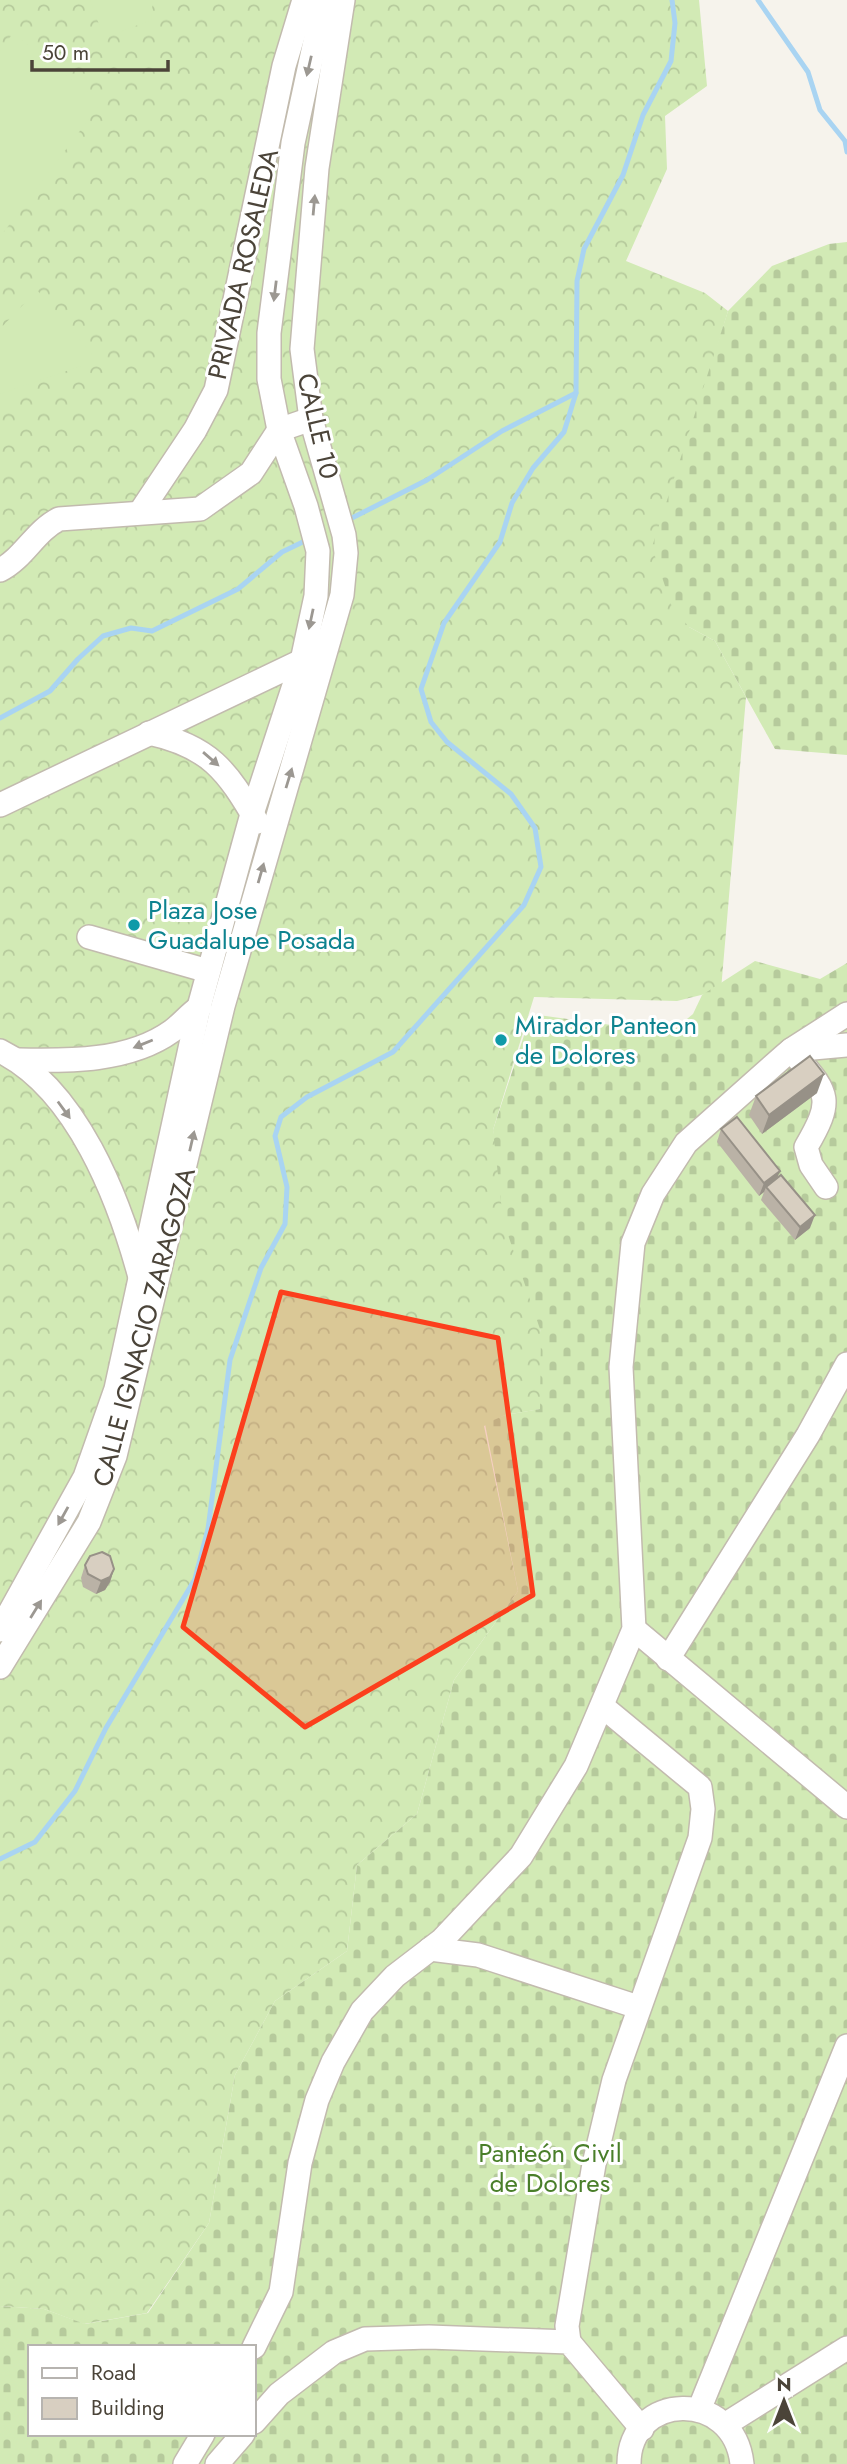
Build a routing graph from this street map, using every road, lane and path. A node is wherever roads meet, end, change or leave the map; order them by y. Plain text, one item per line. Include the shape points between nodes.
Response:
1 (304, 0) edge
2 (324, 0) edge
3 (343, 0) edge
4 (311, 419) junction
5 (279, 430) junction
6 (141, 511) junction
7 (0, 570) edge
8 (327, 649) junction
9 (302, 661) junction
10 (149, 733) junction
11 (0, 805) edge
12 (252, 814) junction
13 (269, 844) junction
14 (89, 937) dead end
15 (208, 971) junction
16 (223, 1006) junction
17 (199, 1007) junction
18 (847, 1014) edge
19 (847, 1045) edge
20 (791, 1051) junction
21 (9, 1055) edge
22 (827, 1188) dead end
23 (141, 1281) junction
24 (847, 1364) edge
25 (634, 1629) junction
26 (0, 1630) edge
27 (668, 1659) junction
28 (0, 1667) edge
29 (602, 1706) junction
30 (847, 1807) edge
31 (430, 1950) junction
32 (638, 2007) junction
33 (847, 2046) edge
34 (569, 2342) junction
35 (255, 2345) edge
36 (847, 2348) edge
37 (699, 2410) junction
38 (256, 2421) edge
39 (726, 2424) junction
40 (642, 2429) junction
41 (202, 2436) edge
42 (241, 2436) edge
43 (185, 2464) edge
44 (217, 2464) edge
45 (629, 2464) edge
46 (741, 2464) edge

1 - 6 street, PRIVADA ROSALEDA via 284,66 216,390
2 -> 5 street, CALLE 10 via 293,143 269,333 269,379
4 -> 3 street, CALLE 10 via 302,349 317,168
4 - 5 street
4 - 8 street, CALLE 10 via 342,524 345,575
5 - 6 street via 251,473 200,509
5 -> 9 street, CALLE 10 via 316,542 316,596
6 - 7 street via 60,519 46,526 14,562
8 - 9 street
13 -> 8 street, CALLE 10
9 - 10 street
9 - 12 street, CALLE 10
10 - 11 street
10 -> 12 street via 203,751 227,775
12 - 13 street
12 - 15 street, CALLE IGNACIO ZARAGOZA
16 -> 13 street, CALLE IGNACIO ZARAGOZA
14 - 15 street
15 - 17 street, CALLE IGNACIO ZARAGOZA
16 - 17 street
28 -> 16 street, CALLE IGNACIO ZARAGOZA via 89,1521 115,1456
17 -> 21 street, CALLE IGNACIO ZARAGOZA via 171,1032 92,1059
17 - 23 street, CALLE IGNACIO ZARAGOZA
18 - 20 street
19 - 20 street
20 - 22 street via 822,1087 824,1116 806,1147 811,1165
20 - 25 street via 685,1143 653,1194 633,1243 621,1367
21 -> 23 street, CALLE IGNACIO ZARAGOZA via 60,1104 110,1181
23 -> 26 street, CALLE IGNACIO ZARAGOZA via 116,1389 85,1477
24 - 27 street
25 - 27 street
25 - 29 street
27 - 30 street
29 - 31 street via 576,1766 521,1856
29 - 32 street via 700,1787 703,1808 701,1838
31 - 32 street via 478,1955
31 - 35 street via 395,1976 362,2011 333,2062 317,2100 300,2164 281,2292
32 - 34 street via 594,2164 567,2326
33 - 37 street
34 - 38 street via 365,2339 334,2352 279,2394
34 - 40 street
36 - 39 street
37 - 39 street
37 - 40 street via 667,2411
39 - 46 street via 740,2449
40 - 45 street via 632,2445
41 - 43 street
42 - 44 street

